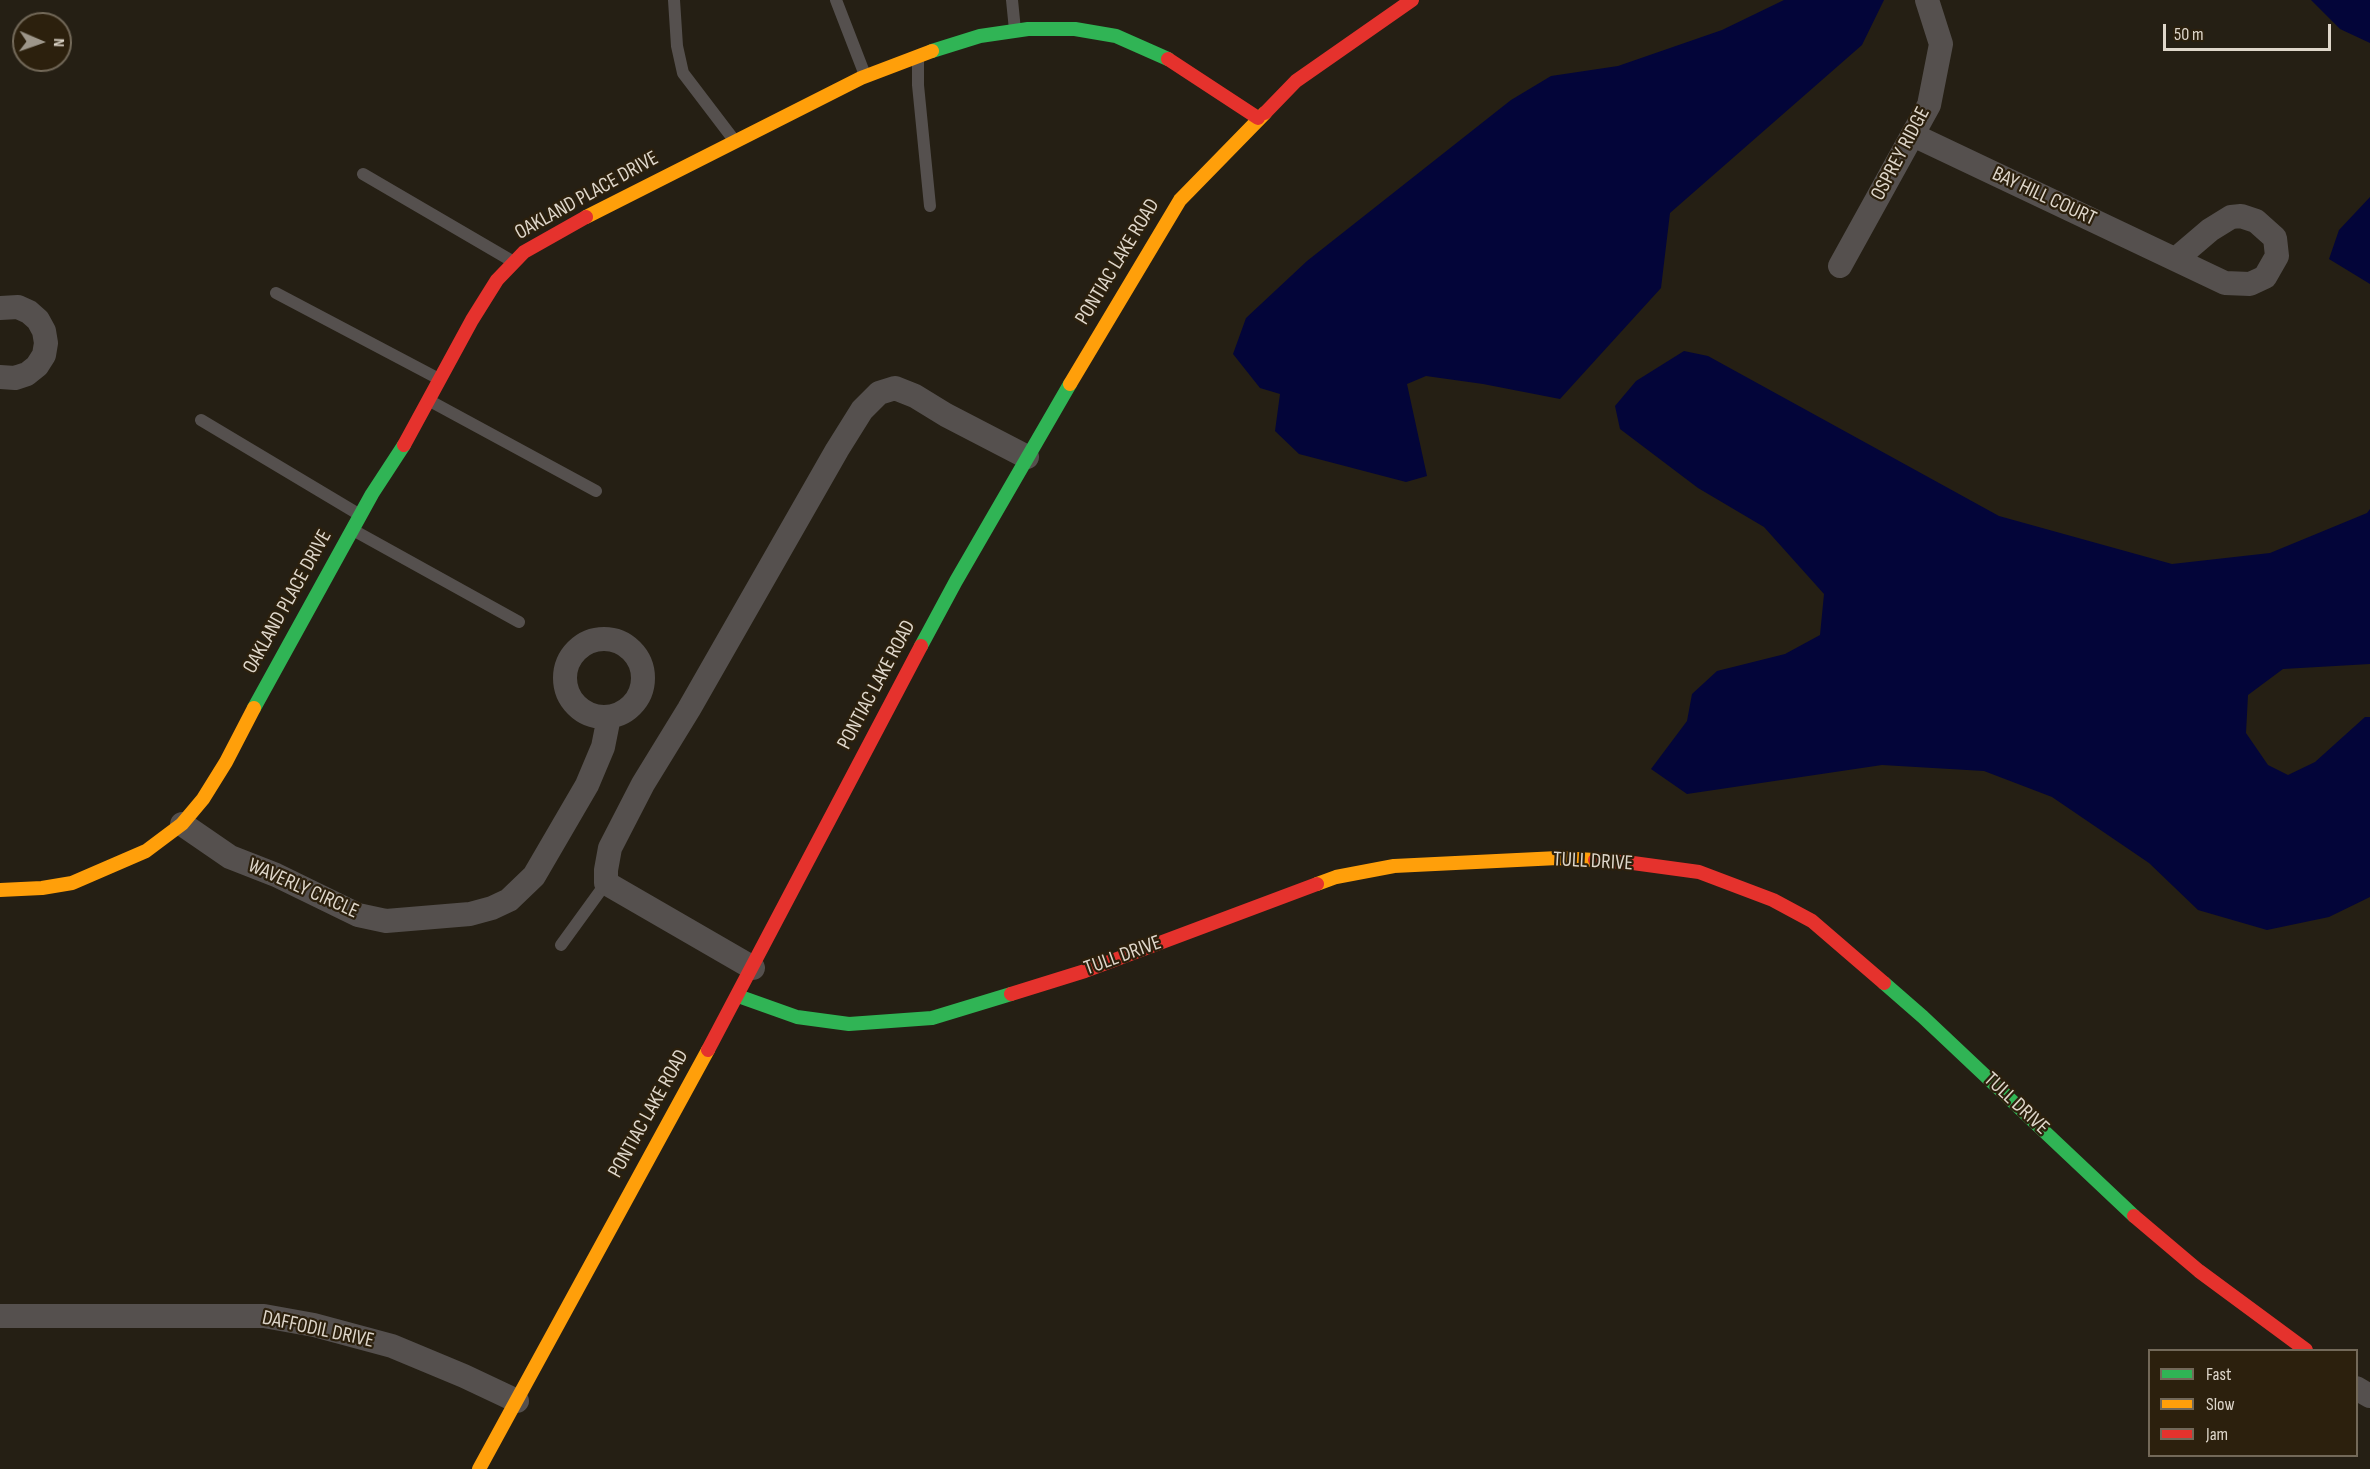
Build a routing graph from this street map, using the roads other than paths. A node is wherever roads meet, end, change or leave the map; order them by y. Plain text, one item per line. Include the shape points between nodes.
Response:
1 (674, 0) edge
2 (836, 0) edge
3 (1011, 0) edge
4 (1412, 0) edge
5 (1927, 0) edge
6 (1015, 31) junction
7 (918, 55) junction
8 (865, 77) junction
9 (1258, 118) junction
10 (1913, 135) junction
11 (735, 141) junction
12 (363, 174) dead end
13 (930, 206) dead end
14 (2176, 259) dead end
15 (513, 262) junction
16 (1840, 266) dead end
17 (276, 293) dead end
18 (0, 308) edge
19 (0, 377) edge
20 (440, 380) junction
21 (429, 400) junction
22 (201, 420) dead end
23 (1027, 457) junction
24 (596, 491) dead end
25 (360, 515) junction
26 (352, 530) junction
27 (519, 622) dead end
28 (609, 717) dead end
29 (182, 824) junction
30 (606, 883) junction
31 (0, 890) edge
32 (561, 945) dead end
33 (753, 968) junction
34 (738, 996) junction
35 (0, 1316) edge
36 (2305, 1349) edge
37 (517, 1401) junction
38 (479, 1469) edge

1 - 11 lane via 683,73
2 - 8 lane
3 - 6 lane
4 - 9 street, PONTIAC LAKE ROAD via 1296,81
5 - 10 street, OSPREY RIDGE via 1941,44 1929,105
6 - 7 street, OAKLAND PLACE DRIVE via 980,36
6 - 9 street, OAKLAND PLACE DRIVE via 1075,29 1116,36 1165,57
7 - 8 street, OAKLAND PLACE DRIVE
7 - 13 lane
8 - 11 street, OAKLAND PLACE DRIVE
9 - 23 street, PONTIAC LAKE ROAD via 1180,200
10 - 14 street, BAY HILL COURT
10 - 16 street, OSPREY RIDGE
11 - 15 street, OAKLAND PLACE DRIVE via 564,228
12 - 15 lane
15 - 20 street, OAKLAND PLACE DRIVE via 472,320
17 - 20 lane
18 - 19 street via 18,307 29,312 38,320 46,343 40,361 27,374
20 - 21 street, OAKLAND PLACE DRIVE
21 - 24 lane
21 - 25 street, OAKLAND PLACE DRIVE
22 - 25 lane
23 - 30 street via 895,388 879,393 862,410 643,784 610,848
23 - 33 street, PONTIAC LAKE ROAD via 956,581
25 - 26 street, OAKLAND PLACE DRIVE
26 - 27 lane
26 - 29 street, OAKLAND PLACE DRIVE via 226,762
28 - 29 street, WAVERLY CIRCLE via 603,747 587,785 534,876 509,900 470,914 386,921 358,915 230,856
29 - 31 street, OAKLAND PLACE DRIVE via 146,851 72,883
30 - 32 lane
30 - 33 street
33 - 34 street, PONTIAC LAKE ROAD
34 - 36 street, TULL DRIVE via 797,1017 849,1024 932,1018 1085,971 1336,877 1383,868 1558,858 1699,872 1773,900 1812,921 1923,1017 2132,1214 2199,1271
34 - 37 street, PONTIAC LAKE ROAD
35 - 37 street, DAFFODIL DRIVE via 264,1316 392,1346
37 - 38 street, PONTIAC LAKE ROAD

